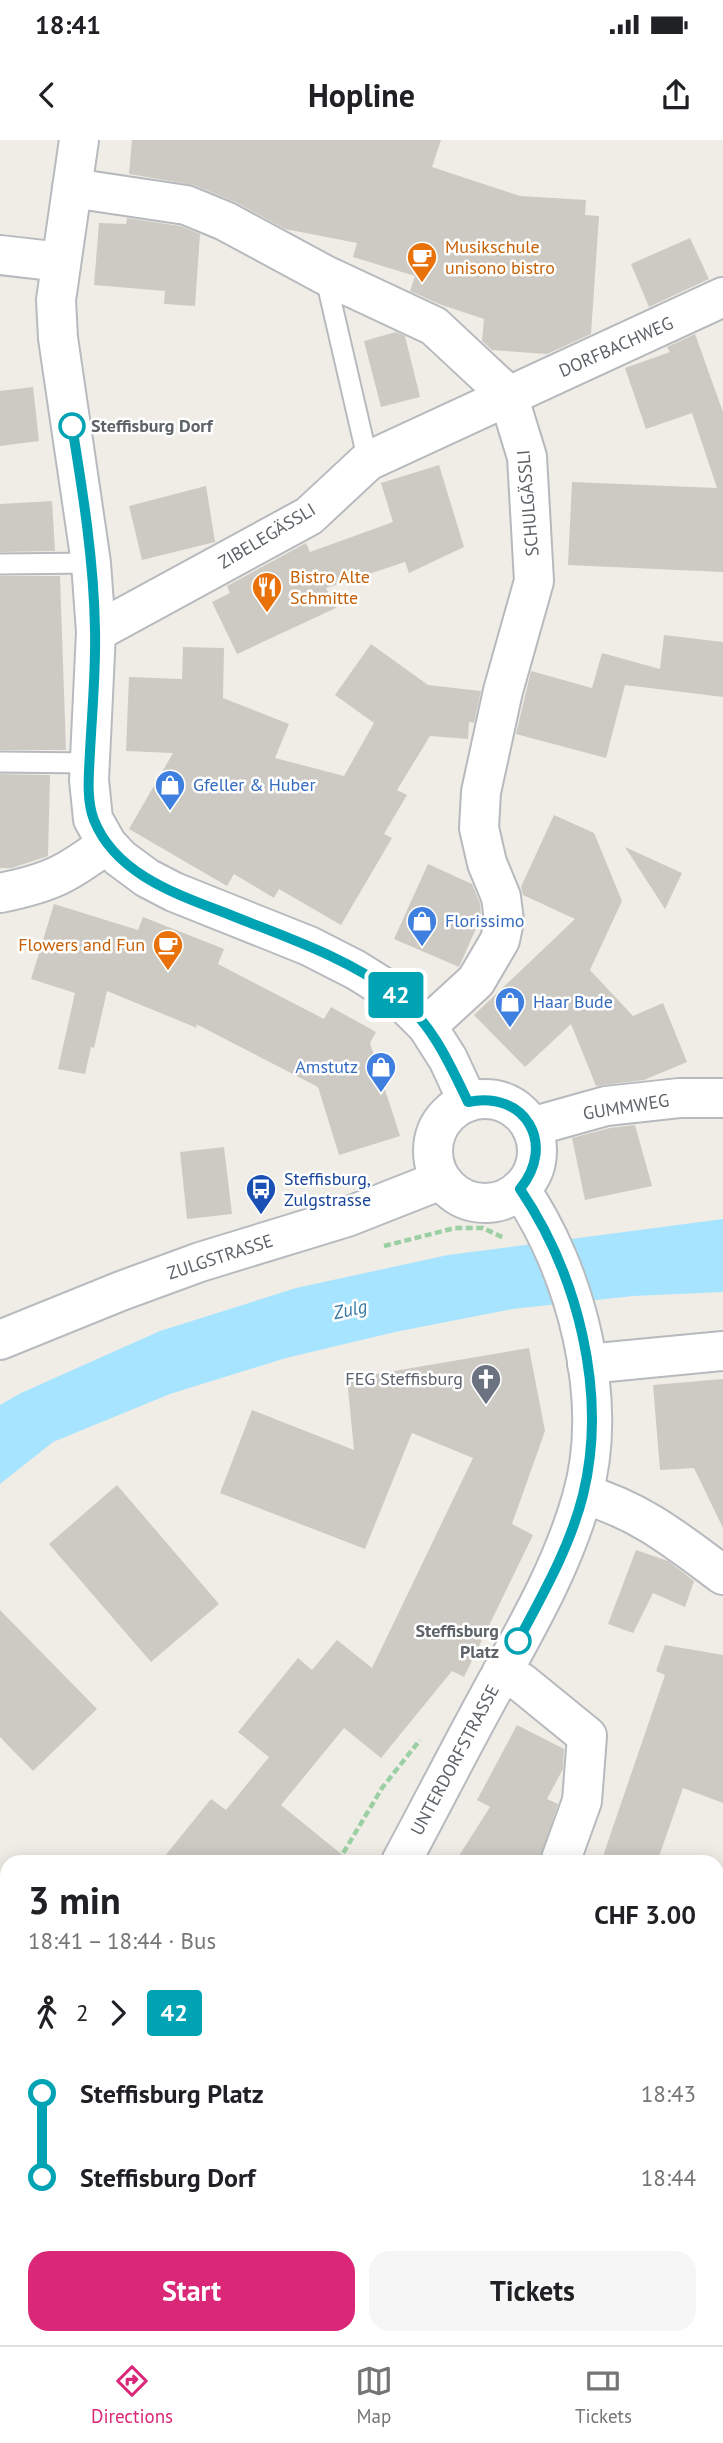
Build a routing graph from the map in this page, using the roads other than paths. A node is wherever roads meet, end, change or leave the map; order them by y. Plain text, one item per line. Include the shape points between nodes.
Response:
1 (79, 140) edge
2 (72, 188) junction
3 (0, 256) edge
4 (61, 261) junction
5 (325, 275) junction
6 (720, 299) edge
7 (508, 395) junction
8 (368, 461) junction
9 (91, 563) junction
10 (0, 564) edge
11 (96, 632) junction
12 (0, 762) edge
13 (90, 763) junction
14 (107, 844) junction
15 (0, 893) edge
16 (427, 1026) junction
17 (723, 1098) edge
18 (468, 1102) junction
19 (531, 1127) junction
20 (441, 1180) junction
21 (520, 1189) junction
22 (0, 1340) edge
23 (723, 1351) edge
24 (584, 1352) junction
25 (583, 1494) junction
26 (723, 1576) edge
27 (502, 1672) junction
28 (405, 1855) edge
29 (563, 1855) edge

1 - 2 street
2 - 4 street
2 - 5 street, SCHULGÄSSLI via 186,205
3 - 4 street
4 - 9 street via 58,338
5 - 7 street, SCHULGÄSSLI via 434,326
5 - 8 lane
6 - 7 street, DORFBACHWEG
7 - 8 street, ZIBELEGÄSSLI
7 - 16 street, SCHULGÄSSLI via 527,457 534,581 481,792 479,828 504,920 500,940 476,981
8 - 11 street, ZIBELEGÄSSLI via 309,516
9 - 10 lane
9 - 11 street
11 - 13 street
12 - 13 lane
13 - 14 street via 93,819
14 - 15 street via 50,881
14 - 16 street via 147,878 174,892 309,946 356,970 396,995
16 - 18 street
17 - 19 street, GUMMWEG via 606,1107
18 - 19 street via 496,1100 522,1115
18 - 20 street via 438,1128 435,1168
19 - 21 street via 537,1153
20 - 21 street via 460,1196 485,1203
20 - 22 street, ZULGSTRASSE via 347,1217 200,1262
21 - 24 street, UNTERDORFSTRASSE via 548,1235 568,1284
23 - 24 street
24 - 25 street, UNTERDORFSTRASSE via 590,1446
25 - 26 street via 640,1516
25 - 27 street, UNTERDORFSTRASSE via 558,1563
27 - 28 street, UNTERDORFSTRASSE
27 - 29 street via 587,1736 582,1801

